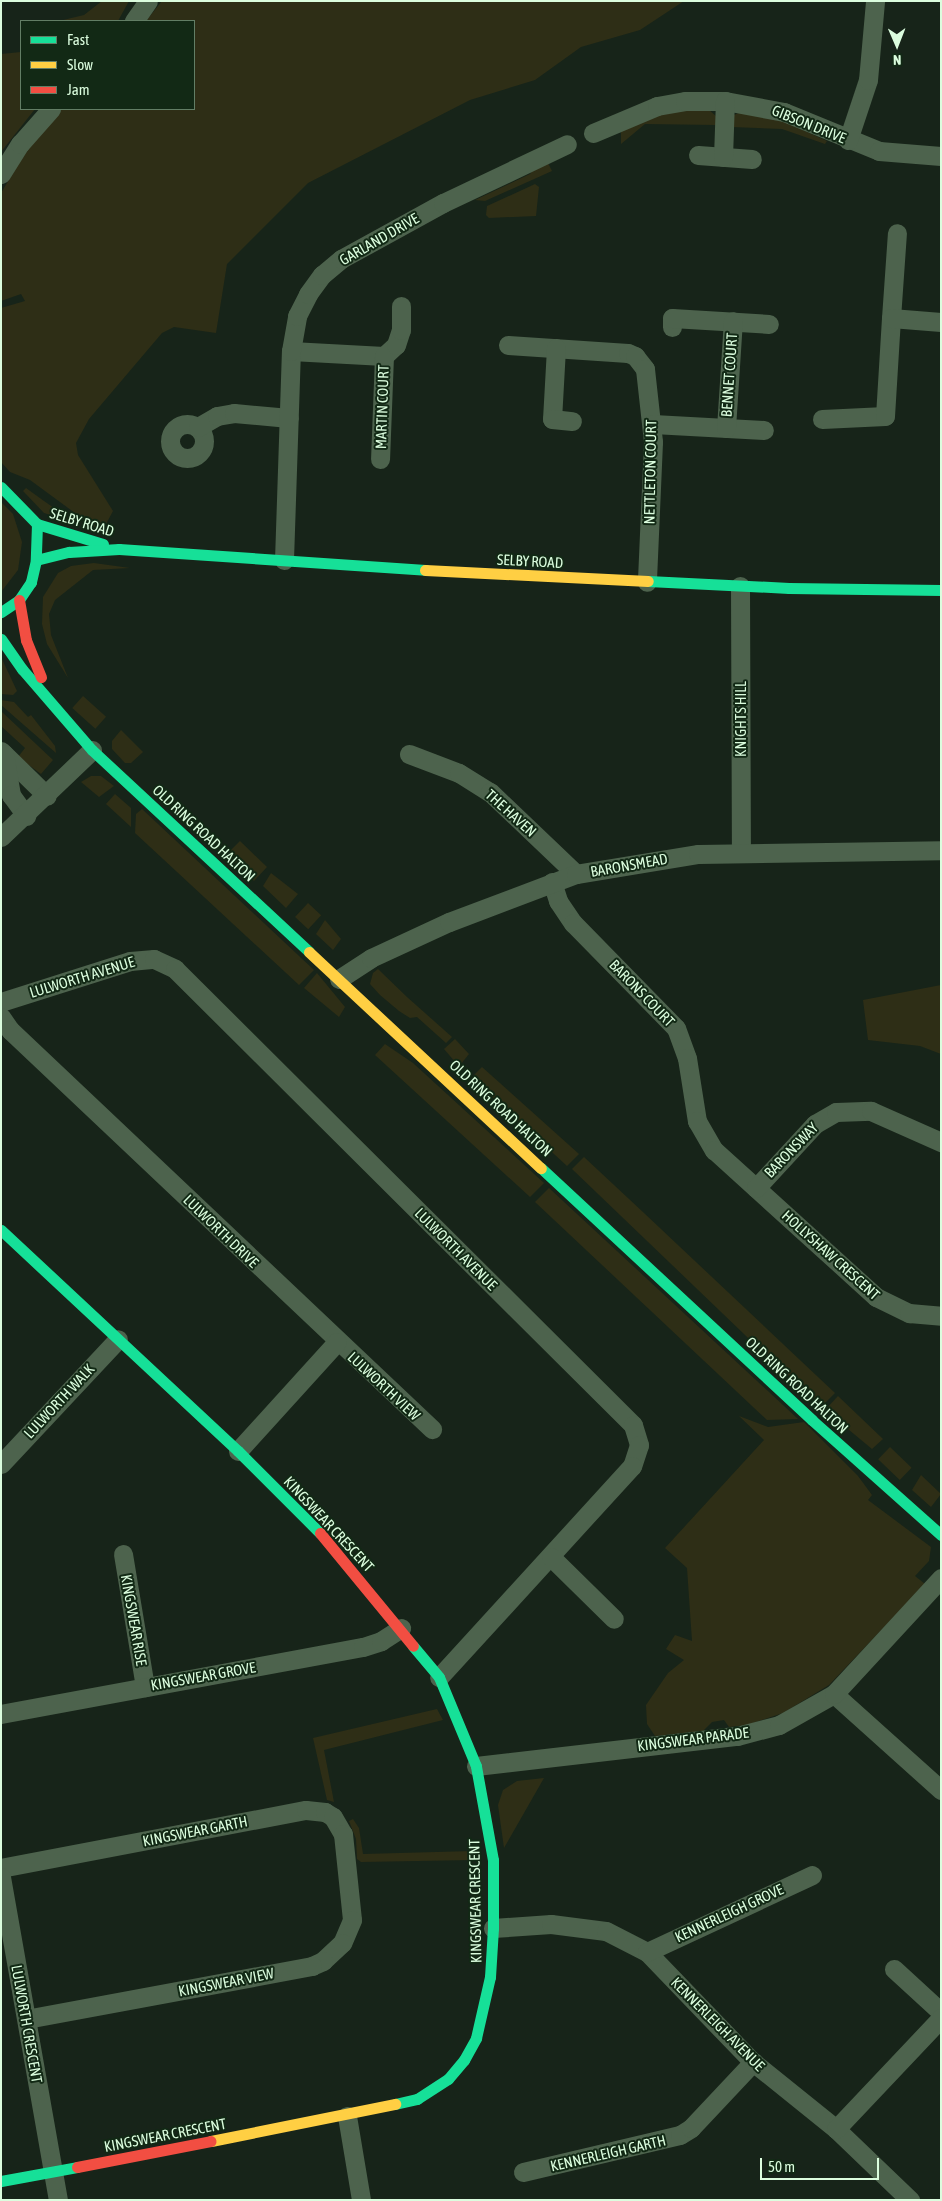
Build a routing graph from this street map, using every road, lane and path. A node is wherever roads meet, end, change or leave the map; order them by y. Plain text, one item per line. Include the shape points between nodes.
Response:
1 (148, 1) edge
2 (875, 1) edge
3 (135, 20) edge
4 (725, 100) junction
5 (50, 110) edge
6 (593, 133) dead end
7 (848, 140) junction
8 (566, 144) dead end
9 (698, 156) dead end
10 (941, 156) edge
11 (723, 157) junction
12 (752, 159) dead end
13 (1, 174) edge
14 (897, 233) dead end
15 (401, 306) dead end
16 (892, 318) junction
17 (733, 321) junction
18 (941, 322) edge
19 (769, 324) dead end
20 (672, 327) dead end
21 (508, 345) dead end
22 (556, 348) junction
23 (291, 351) junction
24 (384, 356) junction
25 (288, 418) junction
26 (822, 418) dead end
27 (572, 420) dead end
28 (653, 424) junction
29 (198, 427) dead end
30 (726, 428) junction
31 (764, 430) dead end
32 (380, 459) dead end
33 (1, 487) edge
34 (37, 524) junction
35 (119, 549) junction
36 (36, 560) junction
37 (284, 560) junction
38 (647, 582) junction
39 (740, 586) junction
40 (941, 590) edge
41 (19, 600) junction
42 (1, 612) edge
43 (1, 639) edge
44 (48, 697) junction
45 (92, 750) junction
46 (2, 752) edge
47 (409, 754) dead end
48 (47, 796) junction
49 (26, 816) junction
50 (1, 836) edge
51 (941, 850) edge
52 (741, 852) junction
53 (576, 874) junction
54 (552, 882) junction
55 (339, 979) junction
56 (1, 1002) edge
57 (1, 1017) edge
58 (941, 1142) edge
59 (756, 1188) junction
60 (1, 1230) edge
61 (941, 1316) edge
62 (118, 1339) junction
63 (337, 1342) junction
64 (432, 1429) dead end
65 (238, 1451) junction
66 (1, 1464) edge
67 (941, 1535) edge
68 (123, 1554) dead end
69 (551, 1557) junction
70 (941, 1578) edge
71 (614, 1619) dead end
72 (401, 1628) junction
73 (439, 1677) junction
74 (145, 1687) junction
75 (834, 1694) junction
76 (1, 1714) edge
77 (476, 1766) junction
78 (941, 1790) edge
79 (1, 1868) edge
80 (347, 1868) joint
81 (812, 1875) dead end
82 (1, 1877) edge
83 (493, 1928) junction
84 (647, 1952) junction
85 (894, 1969) dead end
86 (941, 2012) edge
87 (941, 2018) edge
88 (27, 2019) junction
89 (753, 2062) junction
90 (347, 2116) junction
91 (836, 2129) junction
92 (53, 2171) junction
93 (523, 2172) dead end
94 (1, 2181) edge
95 (58, 2200) edge
96 (361, 2200) edge
97 (910, 2200) edge

1 - 3 street
2 - 7 street via 868,80
4 - 6 street, GIBSON DRIVE via 685,101 657,106
4 - 7 street, GIBSON DRIVE via 784,112
4 - 11 street
5 - 13 street via 20,144
7 - 10 street, GIBSON DRIVE via 879,151
8 - 23 street, GARLAND DRIVE via 443,203 341,259 322,275 305,300 297,316
9 - 11 street
11 - 12 street
14 - 16 street
15 - 24 street, MARTIN COURT via 402,330 396,345
16 - 18 street
16 - 26 street via 885,416
17 - 19 street, BENNET COURT
17 - 20 street, BENNET COURT via 672,318
17 - 30 street, BENNET COURT
21 - 22 street, NETTLETON COURT
22 - 27 street via 552,419
22 - 28 street, NETTLETON COURT via 635,356 645,369
23 - 24 street, MARTIN COURT
23 - 25 street, GARLAND DRIVE
24 - 32 street, MARTIN COURT
25 - 29 street via 234,413 217,416
25 - 37 street, GARLAND DRIVE
28 - 30 street, BENNET COURT
28 - 38 street, NETTLETON COURT
30 - 31 street, BENNET COURT
33 - 34 main road
34 - 35 main road, SELBY ROAD
34 - 36 main road
35 - 36 main road, SELBY ROAD via 69,552
35 - 37 main road, SELBY ROAD
36 - 41 main road via 31,582
37 - 38 main road, SELBY ROAD
38 - 39 main road, SELBY ROAD
39 - 40 main road, SELBY ROAD
39 - 52 street, KNIGHTS HILL
41 - 42 main road
41 - 44 main road, OLD RING ROAD HALTON via 26,640
43 - 44 main road, OLD RING ROAD HALTON via 22,669
44 - 45 main road, OLD RING ROAD HALTON
45 - 48 street
45 - 55 main road, OLD RING ROAD HALTON
46 - 48 street
46 - 49 street via 11,795
47 - 53 street, THE HAVEN via 459,773 490,792
48 - 49 street
49 - 50 street
51 - 52 street, BARONSMEAD
52 - 53 street, BARONSMEAD via 648,860
53 - 54 street, BARONSMEAD
54 - 55 street, BARONSMEAD via 449,922 364,962
54 - 59 street, BARONS COURT via 558,901 573,923 670,1020 687,1058 694,1109 701,1131 714,1150
55 - 67 main road, OLD RING ROAD HALTON via 812,1420
56 - 69 street, LULWORTH AVENUE via 136,960 157,960 175,969 633,1425 638,1446 632,1466
57 - 63 street, LULWORTH DRIVE via 10,1030
58 - 59 street, BARONSWAY via 871,1111 836,1112 815,1124
59 - 61 street, HOLLYSHAW CRESCENT via 876,1297 909,1313
60 - 62 main road, KINGSWEAR CRESCENT
62 - 65 main road, KINGSWEAR CRESCENT
62 - 66 street, LULWORTH WALK
63 - 64 street, LULWORTH VIEW
63 - 65 street
65 - 72 main road, KINGSWEAR CRESCENT via 322,1535
68 - 74 street, KINGSWEAR RISE
69 - 71 street
69 - 73 street, LULWORTH AVENUE
70 - 75 street, KINGSWEAR PARADE
72 - 73 main road, KINGSWEAR CRESCENT
72 - 74 street, KINGSWEAR GROVE via 381,1641 363,1647
73 - 77 main road, KINGSWEAR CRESCENT
74 - 76 street, KINGSWEAR GROVE
75 - 77 street, KINGSWEAR PARADE via 779,1725 737,1736
75 - 78 street
77 - 83 main road, KINGSWEAR CRESCENT via 493,1860
79 - 80 street, KINGSWEAR GARTH via 316,1809 325,1812 339,1825
80 - 88 street, KINGSWEAR VIEW via 352,1920 342,1943 324,1961 312,1966
81 - 84 street, KENNERLEIGH GROVE
82 - 88 street, LULWORTH CRESCENT
83 - 84 street, KENNERLEIGH AVENUE via 551,1924 606,1930
83 - 90 main road, KINGSWEAR CRESCENT via 486,2002 476,2038 464,2060 439,2087 417,2099
84 - 89 street, KENNERLEIGH AVENUE
85 - 86 street
87 - 91 street
88 - 92 street, LULWORTH CRESCENT
89 - 91 street, KENNERLEIGH AVENUE
89 - 93 street, KENNERLEIGH GARTH via 691,2128 680,2135
90 - 92 main road, KINGSWEAR CRESCENT
90 - 96 street
91 - 97 street, KENNERLEIGH AVENUE
92 - 94 main road, KINGSWEAR CRESCENT
92 - 95 street

